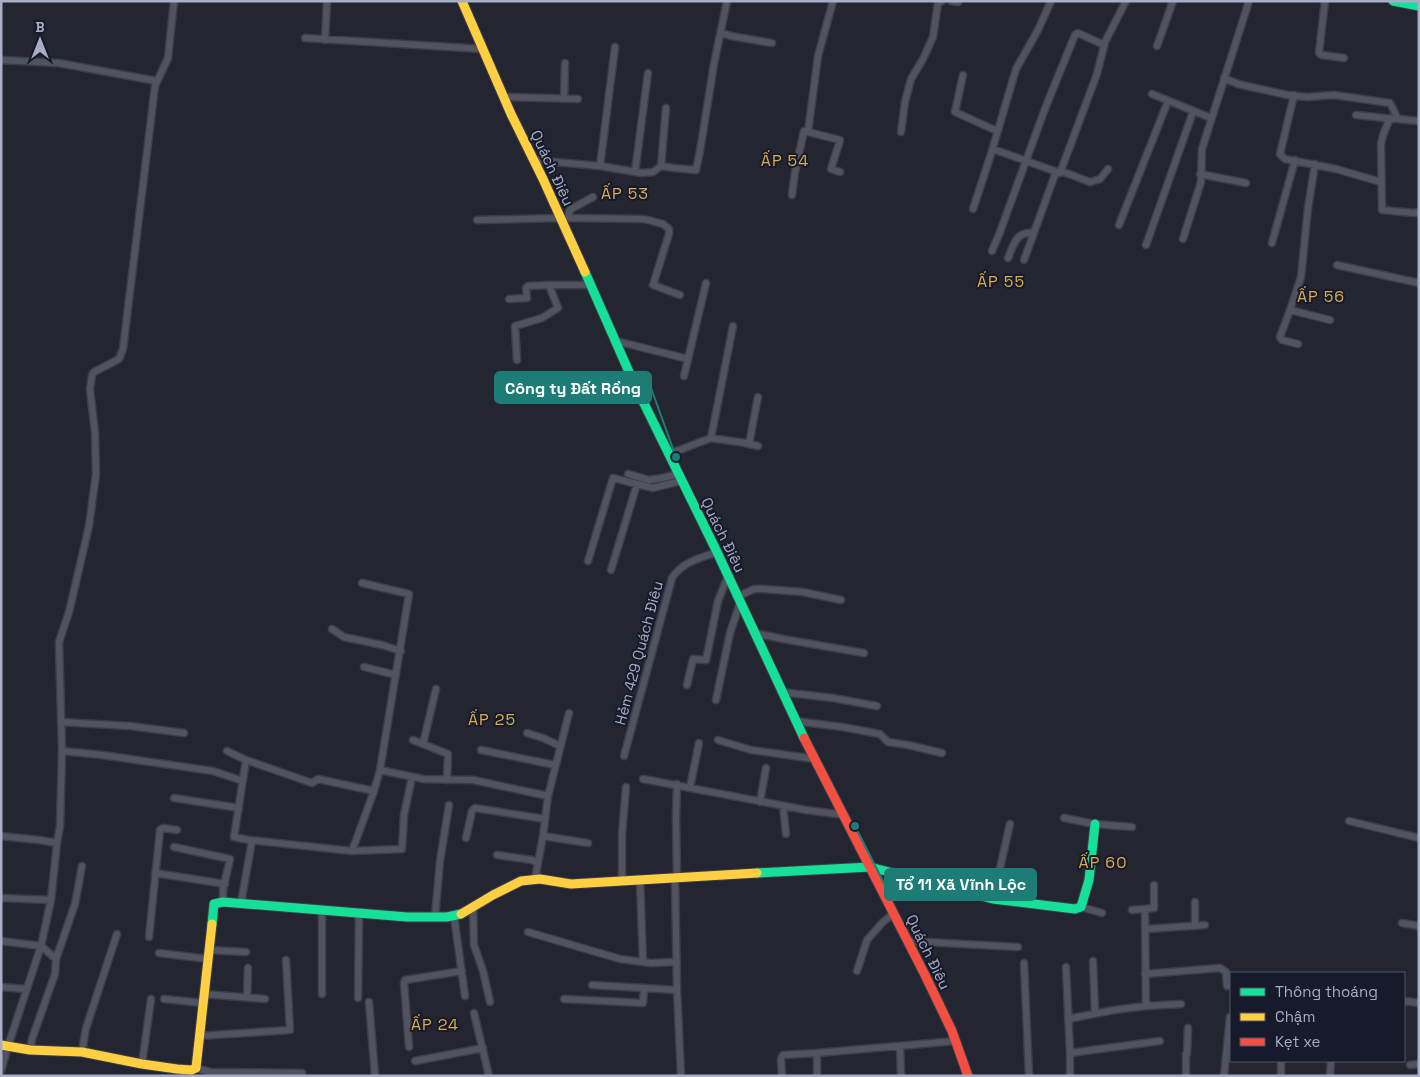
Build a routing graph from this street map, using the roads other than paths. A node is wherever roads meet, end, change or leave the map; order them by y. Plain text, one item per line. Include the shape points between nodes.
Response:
1 (174, 1) edge
2 (327, 1) edge
3 (462, 1) edge
4 (727, 1) edge
5 (833, 1) edge
6 (942, 1) edge
7 (951, 1) edge
8 (958, 1) edge
9 (1051, 1) edge
10 (1126, 1) edge
11 (1173, 1) edge
12 (1249, 1) edge
13 (1325, 1) edge
14 (1393, 1) edge
15 (1419, 6) edge
16 (721, 33) junction
17 (305, 38) dead end
18 (325, 40) junction
19 (772, 43) dead end
20 (1104, 45) junction
21 (616, 46) dead end
22 (1158, 46) dead end
23 (483, 49) junction
24 (1344, 58) dead end
25 (1, 60) edge
26 (566, 63) dead end
27 (648, 73) dead end
28 (963, 75) dead end
29 (1224, 78) junction
30 (157, 81) junction
31 (1152, 94) dead end
32 (1294, 95) junction
33 (504, 97) junction
34 (564, 99) junction
35 (578, 99) dead end
36 (1168, 101) junction
37 (666, 108) dead end
38 (1194, 112) junction
39 (1356, 115) dead end
40 (1211, 118) junction
41 (1390, 118) junction
42 (1398, 119) junction
43 (1419, 121) edge
44 (997, 131) junction
45 (808, 132) junction
46 (900, 132) dead end
47 (993, 149) junction
48 (533, 160) junction
49 (1296, 160) junction
50 (1025, 161) junction
51 (1316, 164) junction
52 (600, 166) junction
53 (661, 166) junction
54 (1108, 169) dead end
55 (635, 172) junction
56 (840, 172) dead end
57 (1058, 172) junction
58 (1200, 174) junction
59 (1381, 182) junction
60 (1246, 183) dead end
61 (792, 195) dead end
62 (593, 197) dead end
63 (972, 209) dead end
64 (1419, 212) edge
65 (565, 218) junction
66 (477, 220) dead end
67 (1119, 225) dead end
68 (1034, 233) junction
69 (1183, 239) dead end
70 (1272, 243) dead end
71 (1146, 246) dead end
72 (992, 251) dead end
73 (1008, 258) dead end
74 (1024, 260) dead end
75 (1337, 265) dead end
76 (706, 283) dead end
77 (1419, 283) edge
78 (549, 285) junction
79 (591, 285) junction
80 (680, 295) dead end
81 (509, 299) dead end
82 (1290, 310) junction
83 (1330, 320) dead end
84 (733, 326) dead end
85 (616, 341) junction
86 (1298, 344) dead end
87 (688, 358) junction
88 (518, 360) dead end
89 (684, 376) dead end
90 (758, 398) dead end
91 (711, 438) junction
92 (749, 444) junction
93 (758, 446) dead end
94 (669, 454) junction
95 (628, 474) dead end
96 (680, 477) junction
97 (637, 484) junction
98 (717, 552) junction
99 (588, 561) dead end
100 (611, 570) dead end
101 (728, 576) junction
102 (362, 583) dead end
103 (738, 600) junction
104 (841, 600) dead end
105 (332, 630) dead end
106 (754, 633) junction
107 (401, 651) junction
108 (864, 653) dead end
109 (364, 667) dead end
110 (396, 675) junction
111 (687, 686) dead end
112 (436, 688) dead end
113 (781, 692) junction
114 (716, 700) dead end
115 (877, 706) dead end
116 (569, 714) dead end
117 (795, 721) junction
118 (61, 722) junction
119 (184, 733) dead end
120 (526, 734) dead end
121 (413, 740) dead end
122 (718, 740) dead end
123 (699, 742) dead end
124 (423, 744) junction
125 (560, 746) junction
126 (482, 750) dead end
127 (62, 751) junction
128 (227, 751) dead end
129 (942, 753) dead end
130 (624, 756) dead end
131 (815, 759) junction
132 (246, 760) junction
133 (555, 765) junction
134 (766, 768) dead end
135 (380, 770) junction
136 (412, 777) junction
137 (643, 779) dead end
138 (447, 780) junction
139 (244, 781) junction
140 (677, 784) junction
141 (690, 787) junction
142 (626, 788) dead end
143 (374, 791) junction
144 (548, 796) junction
145 (174, 798) dead end
146 (760, 802) junction
147 (449, 805) dead end
148 (783, 806) junction
149 (240, 808) junction
150 (844, 816) junction
151 (1064, 818) dead end
152 (545, 820) junction
153 (1349, 821) dead end
154 (1010, 824) dead end
155 (1095, 824) junction
156 (1132, 827) dead end
157 (176, 830) dead end
158 (786, 834) dead end
159 (1, 836) edge
160 (543, 836) junction
161 (466, 838) dead end
162 (1419, 838) edge
163 (252, 841) junction
164 (57, 843) junction
165 (588, 844) dead end
166 (174, 847) dead end
167 (352, 851) junction
168 (496, 855) dead end
169 (538, 862) junction
170 (82, 866) dead end
171 (870, 867) junction
172 (155, 873) junction
173 (676, 878) junction
174 (535, 879) junction
175 (640, 880) junction
176 (622, 881) junction
177 (225, 884) junction
178 (1154, 885) dead end
179 (1, 898) edge
180 (993, 899) junction
181 (51, 900) junction
182 (224, 902) junction
183 (1194, 902) dead end
184 (241, 903) junction
185 (473, 906) junction
186 (1081, 907) junction
187 (322, 910) junction
188 (1132, 910) dead end
189 (1145, 910) junction
190 (360, 913) junction
191 (1102, 913) dead end
192 (894, 914) junction
193 (454, 916) junction
194 (435, 917) junction
195 (1402, 923) dead end
196 (1205, 925) dead end
197 (1195, 926) junction
198 (1419, 926) edge
199 (1146, 929) junction
200 (528, 932) dead end
201 (117, 934) dead end
202 (149, 937) dead end
203 (1, 941) edge
204 (908, 941) junction
205 (41, 946) junction
206 (1018, 947) dead end
207 (246, 952) dead end
208 (159, 953) dead end
209 (208, 954) junction
210 (56, 959) junction
211 (286, 960) dead end
212 (1093, 961) dead end
213 (643, 962) junction
214 (677, 962) junction
215 (1024, 963) dead end
216 (1066, 967) dead end
217 (248, 968) dead end
218 (857, 970) dead end
219 (462, 971) junction
220 (1145, 974) junction
221 (592, 985) dead end
222 (1, 986) edge
223 (1227, 986) dead end
224 (644, 988) junction
225 (26, 989) junction
226 (677, 990) junction
227 (204, 994) junction
228 (322, 994) dead end
229 (465, 996) dead end
230 (247, 997) junction
231 (358, 998) dead end
232 (151, 999) dead end
233 (164, 999) dead end
234 (265, 999) dead end
235 (564, 1000) dead end
236 (1405, 1001) edge
237 (369, 1002) dead end
238 (490, 1002) dead end
239 (1419, 1003) edge
240 (203, 1004) junction
241 (1181, 1004) dead end
242 (1146, 1006) junction
243 (474, 1013) dead end
244 (1095, 1013) junction
245 (1230, 1017) dead end
246 (1068, 1019) junction
247 (1188, 1028) dead end
248 (199, 1036) junction
249 (956, 1041) junction
250 (1160, 1041) dead end
251 (5, 1045) edge
252 (900, 1046) junction
253 (409, 1048) dead end
254 (482, 1048) junction
255 (30, 1050) junction
256 (82, 1052) junction
257 (1070, 1053) junction
258 (817, 1054) junction
259 (415, 1061) dead end
260 (1281, 1062) edge
261 (1331, 1062) edge
262 (142, 1064) junction
263 (1419, 1064) edge
264 (1410, 1065) dead end
265 (196, 1068) junction
266 (1, 1071) edge
267 (302, 1072) dead end
268 (177, 1073) edge
269 (375, 1076) edge
270 (489, 1076) edge
271 (682, 1076) edge
272 (782, 1076) edge
273 (817, 1076) edge
274 (901, 1076) edge
275 (968, 1076) edge
276 (1029, 1076) edge
277 (1070, 1076) edge
278 (1186, 1076) edge
279 (1224, 1076) edge
280 (1282, 1076) edge
281 (1330, 1076) edge

1 - 30 street via 168,58
2 - 18 street
3 - 23 street, Quách Điêu
4 - 16 street
5 - 45 street via 818,56
6 - 46 street via 938,3 933,37 911,79
7 - 8 street
9 - 44 street via 1016,68
10 - 20 street
11 - 22 street
12 - 29 street
13 - 24 street via 1319,53
14 - 15 street
16 - 19 street
16 - 53 street via 696,170
17 - 18 street
18 - 23 street
20 - 50 street via 1075,34
20 - 57 street via 1097,74
21 - 52 street
23 - 33 street, Quách Điêu
25 - 30 street via 58,63
26 - 34 street
27 - 55 street
28 - 44 street via 954,111
29 - 32 street via 1254,88
29 - 40 street
30 - 118 street via 123,348 119,359 94,372 90,381 96,474 89,526 59,642
31 - 36 street
32 - 42 street via 1334,95 1390,103
32 - 49 street via 1280,154 1285,159
33 - 34 street
33 - 48 street, Quách Điêu
34 - 35 street
36 - 38 street
36 - 67 street
37 - 53 street
38 - 40 street
38 - 71 street
39 - 41 street
40 - 58 street via 1202,148
41 - 42 street
41 - 59 street via 1381,144
42 - 43 street
44 - 47 street
45 - 56 street via 840,140 831,169
45 - 61 street via 804,131
47 - 50 street
47 - 63 street
48 - 52 street
48 - 65 street, Quách Điêu
49 - 51 street
49 - 70 street
50 - 57 street
50 - 72 street
51 - 59 street
51 - 82 street via 1301,277
52 - 55 street
53 - 55 street via 650,173
54 - 57 street via 1100,179 1090,182
57 - 68 street
58 - 60 street
58 - 69 street via 1201,182
59 - 64 street via 1382,210
62 - 65 street via 571,209
65 - 66 street
65 - 79 street, Quách Điêu
65 - 80 street via 644,220 665,225 668,234 653,285
68 - 73 street via 1022,233
68 - 74 street
75 - 77 street
76 - 87 street
78 - 79 street
78 - 81 street via 528,286 527,298
78 - 88 street via 558,308 542,318 515,326
79 - 85 street, Quách Điêu
82 - 83 street
82 - 86 street via 1280,337
84 - 91 street
85 - 87 street
85 - 94 street, Quách Điêu
87 - 89 street
90 - 92 street
91 - 92 street
91 - 94 street
92 - 93 street
94 - 96 street, Quách Điêu
95 - 96 street via 649,480
96 - 97 street via 652,488
96 - 98 street, Quách Điêu
97 - 99 street via 613,478
97 - 100 street
98 - 101 street, Quách Điêu
98 - 130 street, Hẻm 429 Quách Điêu via 682,566 672,578
101 - 103 street, Quách Điêu
101 - 111 street via 718,601 706,660 693,659
102 - 107 street via 410,594
103 - 104 street via 754,589 803,592
103 - 106 street, Quách Điêu
103 - 114 street
105 - 107 street via 344,637
106 - 108 street
106 - 113 street, Quách Điêu
107 - 110 street
109 - 110 street
110 - 135 street
112 - 124 street
113 - 115 street
113 - 117 street, Quách Điêu
116 - 125 street
117 - 129 street via 880,734 888,742
117 - 131 street, Quách Điêu
118 - 119 street
118 - 127 street
120 - 125 street
121 - 124 street
122 - 131 street via 751,750
123 - 141 street
124 - 138 street via 448,754
125 - 133 street
126 - 133 street
127 - 139 street via 213,771
127 - 164 street
128 - 132 street
131 - 150 street, Quách Điêu
132 - 139 street
132 - 143 street via 312,783 318,779
133 - 144 street
134 - 146 street
135 - 136 street
135 - 143 street
136 - 138 street
136 - 167 street via 404,815 402,849
137 - 140 street
138 - 144 street via 473,780
139 - 149 street
140 - 141 street
140 - 173 street
141 - 146 street
142 - 176 street
143 - 167 street
144 - 152 street
145 - 149 street
146 - 148 street
147 - 194 street
148 - 150 street
148 - 158 street
149 - 163 street via 234,837
150 - 171 street, Quách Điêu
151 - 155 street
152 - 160 street
152 - 161 street via 475,808
153 - 162 street
154 - 180 street
155 - 156 street
155 - 186 street via 1089,880
157 - 172 street via 160,830
159 - 164 street
160 - 165 street
160 - 169 street
163 - 167 street
163 - 184 street
164 - 181 street
166 - 177 street via 230,859
168 - 169 street
169 - 174 street
170 - 210 street via 75,904
171 - 173 street
171 - 180 street
171 - 192 street, Quách Điêu
172 - 177 street
172 - 202 street
173 - 175 street
173 - 214 street
174 - 176 street via 571,884
174 - 185 street via 521,881
175 - 176 street
175 - 213 street
177 - 182 street
178 - 189 street via 1154,907
179 - 181 street
180 - 186 street via 1074,909
181 - 205 street
182 - 184 street
182 - 209 street via 214,904
183 - 197 street
184 - 187 street
185 - 193 street
185 - 238 street via 474,946
186 - 191 street
187 - 190 street
187 - 228 street
188 - 189 street
189 - 199 street
190 - 194 street
190 - 231 street
192 - 204 street, Quách Điêu
192 - 218 street via 867,940
193 - 194 street
193 - 219 street
195 - 198 street
196 - 197 street
197 - 199 street
199 - 220 street
200 - 213 street via 620,959
201 - 256 street via 86,1028
203 - 205 street
204 - 206 street
204 - 249 street, Quách Điêu
205 - 210 street
205 - 225 street
207 - 209 street
208 - 209 street
209 - 227 street
210 - 255 street via 55,974
211 - 248 street via 290,1030
212 - 244 street
213 - 214 street
214 - 226 street
215 - 276 street
216 - 246 street
217 - 230 street
219 - 229 street
219 - 253 street via 405,980
220 - 223 street via 1220,968 1226,972
220 - 242 street
221 - 224 street
222 - 225 street
224 - 226 street
224 - 235 street via 643,1003
225 - 251 street
226 - 271 street
227 - 230 street
227 - 240 street
230 - 234 street
232 - 262 street
233 - 240 street
236 - 239 street
237 - 269 street
240 - 248 street
241 - 242 street
242 - 244 street
243 - 254 street
244 - 246 street
245 - 279 street
246 - 257 street
247 - 278 street
248 - 265 street
249 - 252 street
249 - 275 street, Quách Điêu
250 - 257 street
251 - 255 street
251 - 266 street
252 - 258 street
252 - 274 street
254 - 259 street
254 - 270 street
255 - 256 street
256 - 262 street
257 - 277 street
258 - 272 street via 783,1055
258 - 273 street
260 - 280 street
261 - 281 street
262 - 268 street
263 - 264 street
265 - 267 street via 210,1072
265 - 268 street

